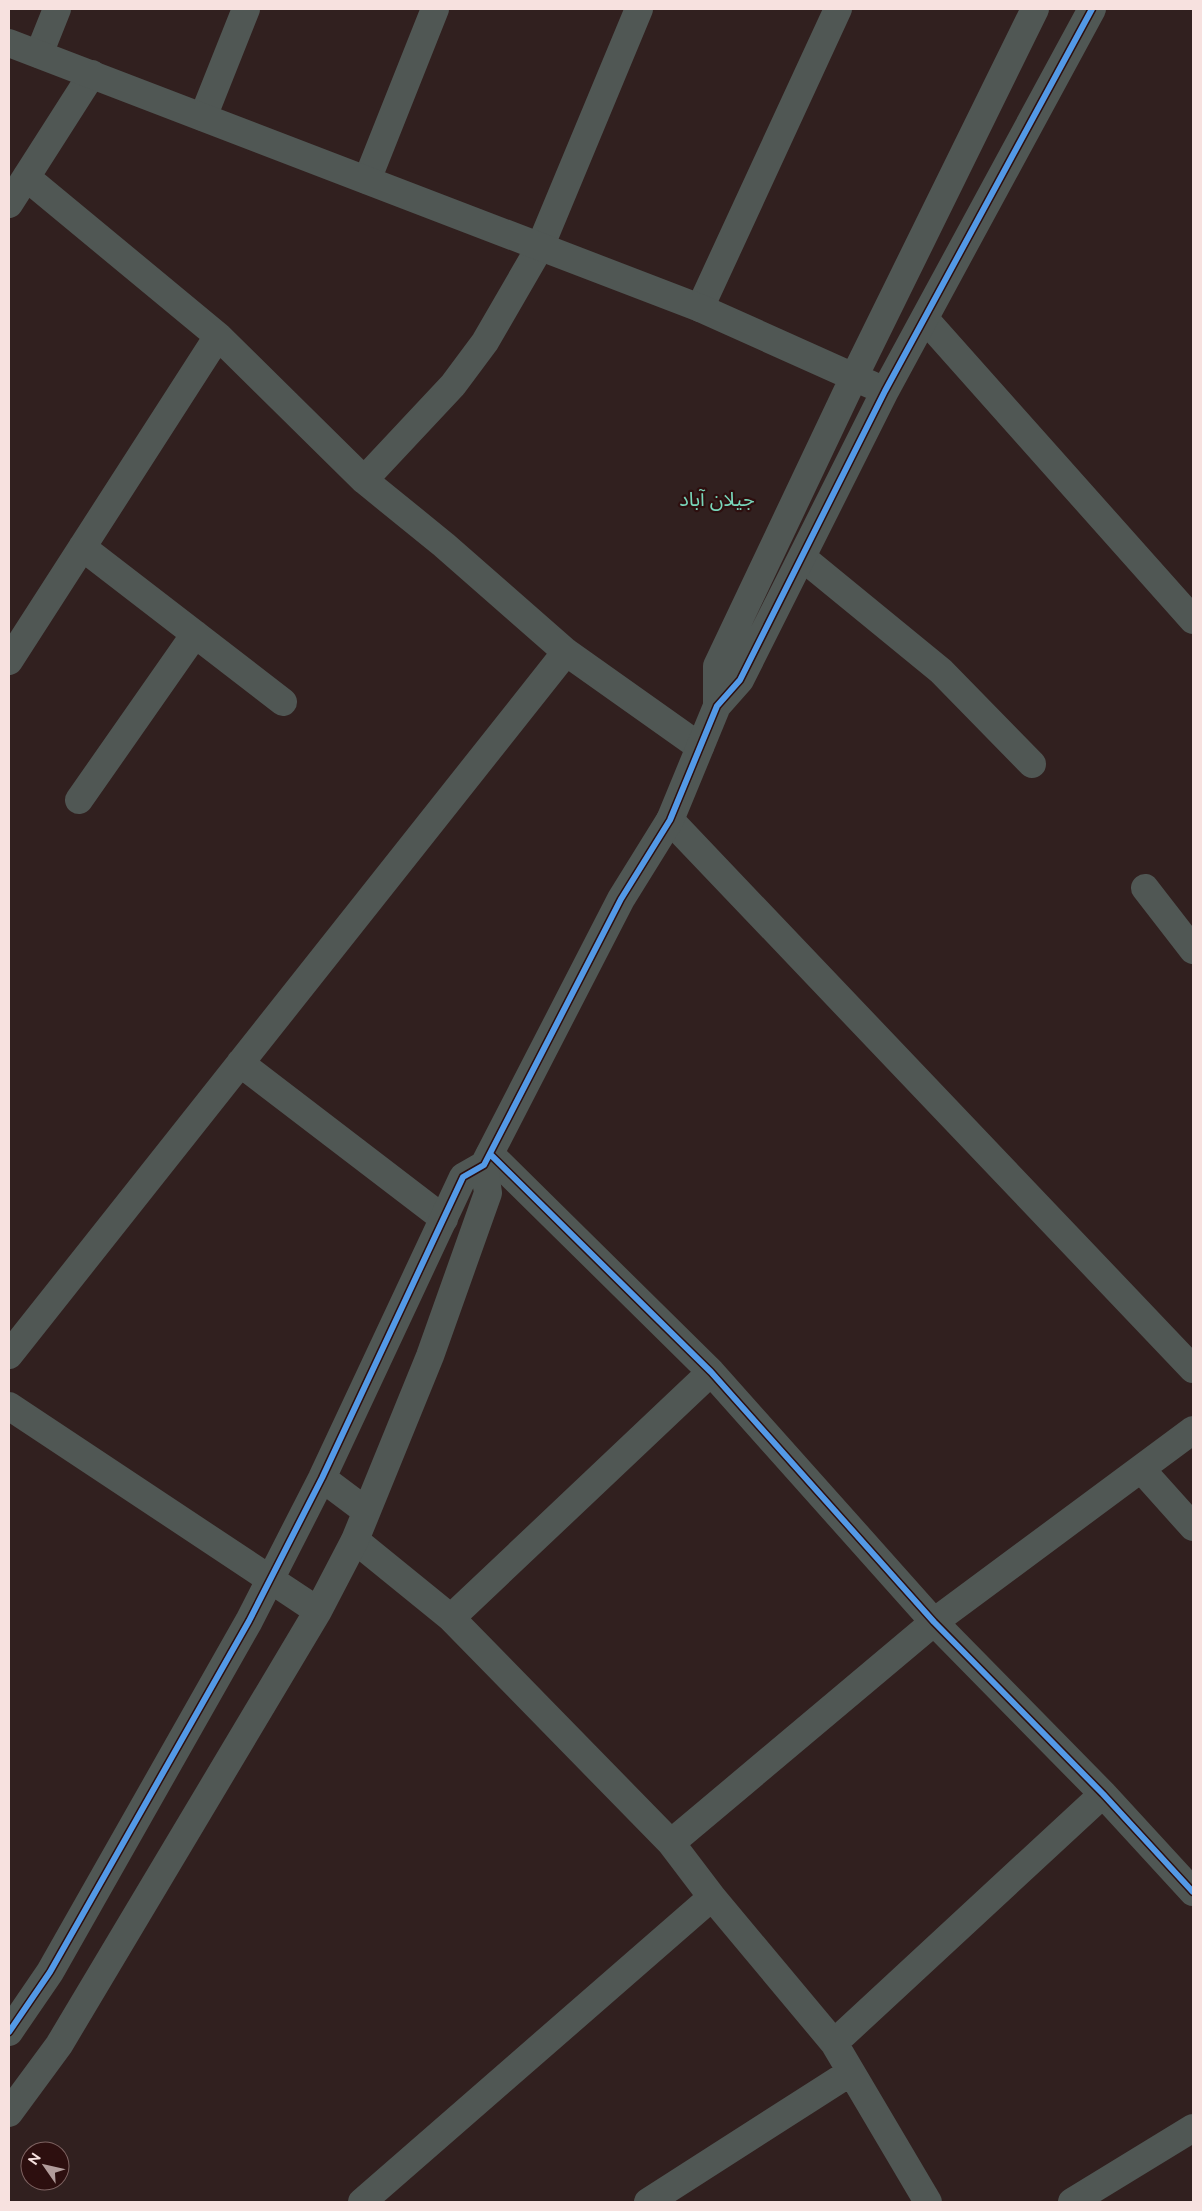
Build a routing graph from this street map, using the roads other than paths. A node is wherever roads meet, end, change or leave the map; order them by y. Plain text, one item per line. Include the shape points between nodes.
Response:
1 (57, 9) edge
2 (246, 9) edge
3 (435, 9) edge
4 (639, 9) edge
5 (838, 9) edge
6 (1035, 9) edge
7 (1092, 9) edge
8 (9, 43) edge
9 (39, 54) junction
10 (92, 74) junction
11 (203, 117) junction
12 (26, 177) junction
13 (367, 180) junction
14 (9, 204) edge
15 (540, 247) junction
16 (700, 308) junction
17 (925, 319) junction
18 (218, 336) junction
19 (854, 377) junction
20 (885, 392) junction
21 (364, 480) junction
22 (82, 547) junction
23 (803, 558) junction
24 (1193, 620) edge
25 (195, 634) junction
26 (566, 652) junction
27 (9, 661) edge
28 (283, 702) dead end
29 (717, 706) junction
30 (700, 747) junction
31 (1032, 764) dead end
32 (79, 800) dead end
33 (670, 820) junction
34 (1145, 888) dead end
35 (1193, 950) edge
36 (240, 1063) junction
37 (487, 1159) junction
38 (444, 1218) junction
39 (9, 1355) edge
40 (1193, 1369) edge
41 (711, 1372) junction
42 (10, 1410) edge
43 (1193, 1430) edge
44 (1140, 1469) junction
45 (322, 1478) junction
46 (366, 1511) junction
47 (1193, 1527) edge
48 (355, 1540) junction
49 (270, 1580) junction
50 (318, 1610) junction
51 (451, 1618) junction
52 (934, 1622) junction
53 (1104, 1794) junction
54 (671, 1844) junction
55 (1193, 1892) edge
56 (712, 1897) junction
57 (9, 2032) edge
58 (834, 2043) junction
59 (851, 2072) junction
60 (9, 2113) edge
61 (1193, 2128) edge
62 (362, 2202) edge
63 (648, 2202) edge
64 (928, 2202) edge
65 (1072, 2202) edge

1 - 9 street
2 - 11 street
3 - 13 street
4 - 15 street
5 - 16 street
6 - 19 street
7 - 17 street
8 - 9 street
9 - 10 street
10 - 11 street
10 - 12 street
11 - 13 street
12 - 14 street
12 - 18 street
13 - 15 street
15 - 16 street
15 - 21 street via 485,342 453,385
16 - 19 street
17 - 20 street
17 - 24 street
18 - 21 street
18 - 22 street
19 - 20 street
19 - 29 street via 717,666
20 - 23 street
21 - 26 street
22 - 25 street
22 - 27 street
23 - 29 street via 740,680
23 - 31 street via 941,672
25 - 28 street
25 - 32 street
26 - 30 street
26 - 36 street
29 - 30 street
30 - 33 street
33 - 37 street via 621,899
33 - 40 street
34 - 35 street
36 - 38 street
36 - 39 street
37 - 38 street via 462,1177
37 - 41 street
37 - 46 street via 488,1193 430,1356
38 - 45 street
41 - 51 street
41 - 52 street
42 - 49 street
43 - 44 street
44 - 47 street
44 - 52 street
45 - 46 street
45 - 49 street
46 - 48 street
48 - 50 street
48 - 51 street
49 - 50 street
49 - 57 street via 50,1972
50 - 60 street via 59,2045
51 - 54 street
52 - 53 street
52 - 54 street
53 - 55 street
53 - 58 street
54 - 56 street
56 - 58 street
56 - 62 street
58 - 59 street
59 - 63 street
59 - 64 street
61 - 65 street

